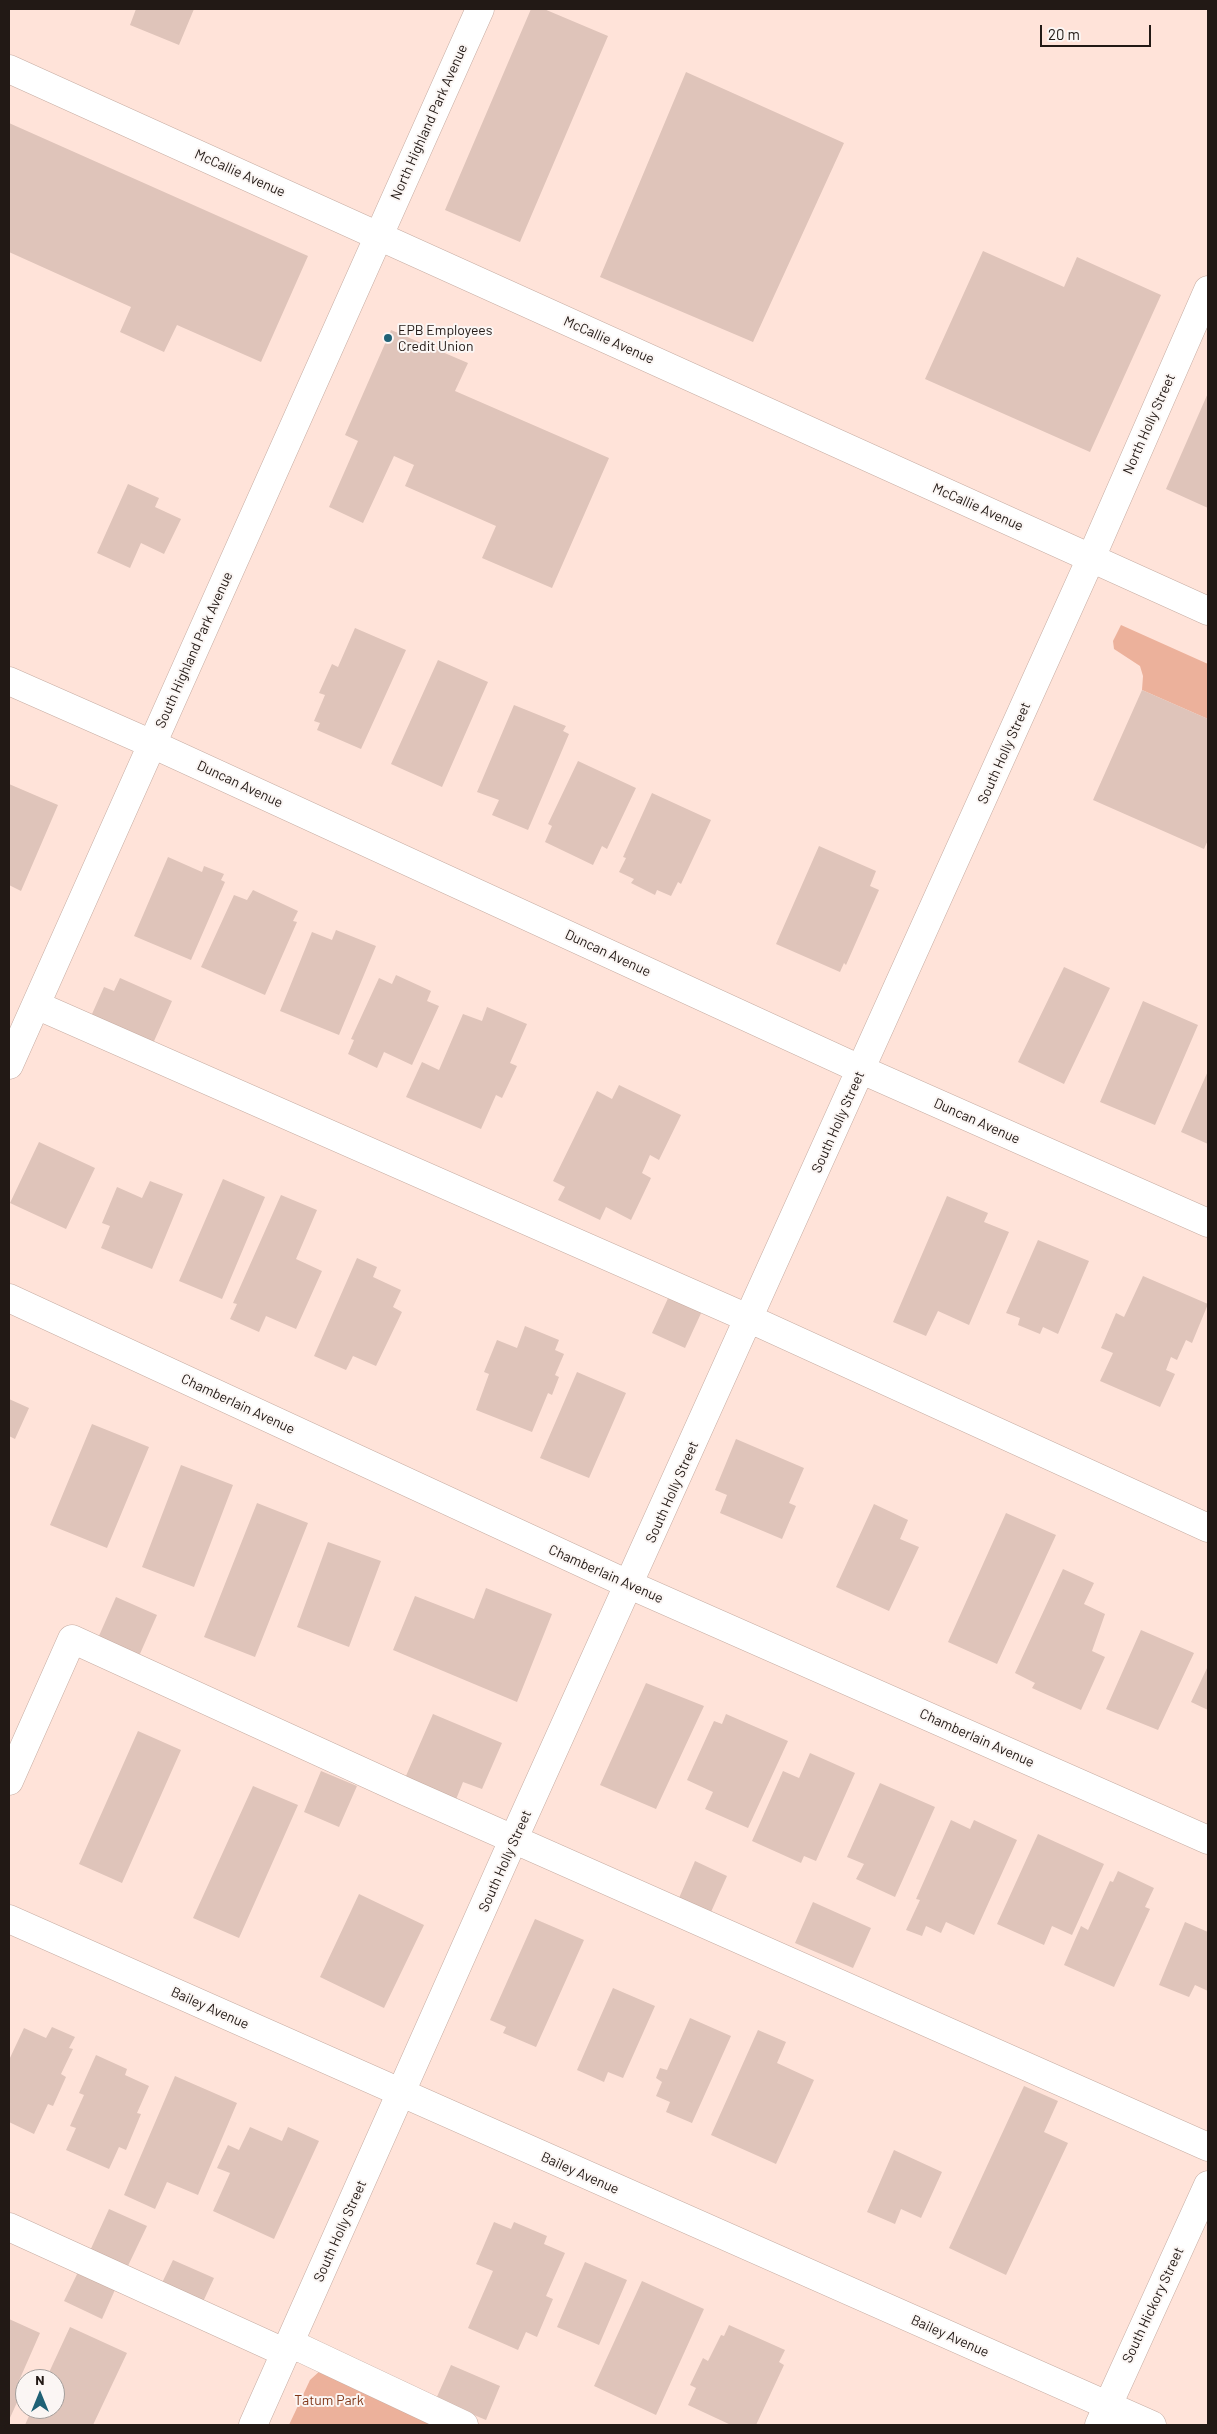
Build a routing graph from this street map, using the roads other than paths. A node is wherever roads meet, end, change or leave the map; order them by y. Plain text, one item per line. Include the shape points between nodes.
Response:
1 (480, 9) edge
2 (9, 69) edge
3 (379, 236) junction
4 (1208, 290) edge
5 (1091, 558) junction
6 (1208, 611) edge
7 (9, 681) edge
8 (152, 744) junction
9 (36, 1005) junction
10 (9, 1065) edge
11 (862, 1070) junction
12 (1208, 1223) edge
13 (9, 1298) edge
14 (750, 1319) junction
15 (1208, 1528) edge
16 (630, 1585) junction
17 (9, 1782) edge
18 (514, 1838) junction
19 (1208, 1840) edge
20 (9, 1919) edge
21 (402, 2094) junction
22 (1208, 2147) edge
23 (1208, 2185) edge
24 (9, 2227) edge
25 (288, 2348) junction
26 (1103, 2415) edge
27 (253, 2425) edge
28 (464, 2425) edge
29 (1152, 2425) edge

1 - 3 street, North Highland Park Avenue
2 - 3 street, McCallie Avenue
3 - 5 street, McCallie Avenue
3 - 8 street, South Highland Park Avenue
4 - 5 street, North Holly Street
5 - 6 street, McCallie Avenue
5 - 11 street, South Holly Street
7 - 8 street, Duncan Avenue
8 - 9 street, South Highland Park Avenue
8 - 11 street, Duncan Avenue
9 - 10 street, South Highland Park Avenue
9 - 14 street
11 - 12 street, Duncan Avenue
11 - 14 street, South Holly Street
13 - 16 street, Chamberlain Avenue
14 - 15 street
14 - 16 street, South Holly Street
16 - 18 street, South Holly Street
16 - 19 street, Chamberlain Avenue
17 - 18 street via 72,1639
18 - 21 street, South Holly Street
18 - 22 street
20 - 21 street, Bailey Avenue
21 - 25 street, South Holly Street
21 - 26 street, Bailey Avenue
23 - 26 street, South Hickory Street
24 - 25 street
25 - 27 street, South Holly Street
25 - 28 street
26 - 29 street, Bailey Avenue

